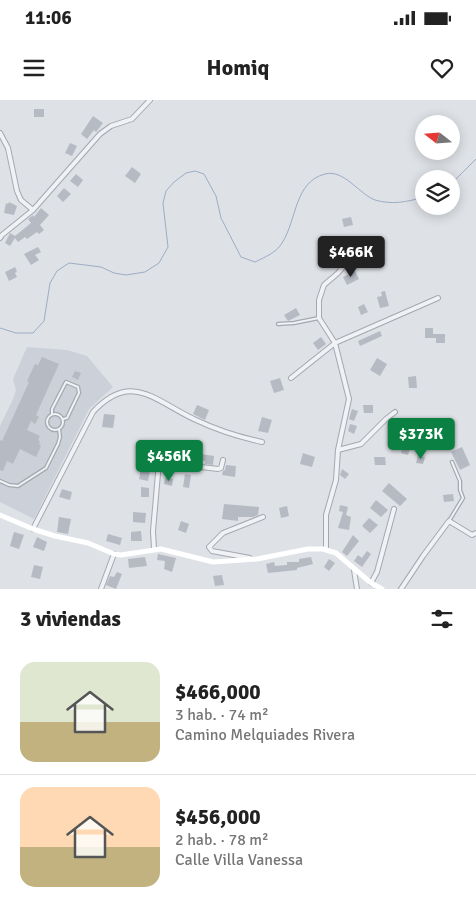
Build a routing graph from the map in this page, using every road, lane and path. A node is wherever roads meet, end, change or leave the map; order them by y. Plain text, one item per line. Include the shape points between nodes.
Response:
1 (150, 100) edge
2 (0, 133) edge
3 (33, 210) junction
4 (0, 238) edge
5 (359, 248) dead end
6 (438, 298) dead end
7 (319, 318) junction
8 (278, 324) dead end
9 (335, 343) junction
10 (291, 378) dead end
11 (396, 412) dead end
12 (52, 414) junction
13 (62, 419) junction
14 (59, 428) junction
15 (262, 442) dead end
16 (338, 450) junction
17 (143, 460) dead end
18 (223, 460) dead end
19 (159, 462) junction
20 (452, 462) dead end
21 (0, 480) edge
22 (394, 509) dead end
23 (0, 514) edge
24 (263, 517) dead end
25 (449, 521) junction
26 (33, 529) junction
27 (476, 533) edge
28 (154, 549) junction
29 (326, 550) junction
30 (114, 554) junction
31 (257, 559) junction
32 (354, 570) junction
33 (371, 583) junction
34 (101, 589) edge
35 (357, 589) edge
36 (382, 589) edge
37 (401, 589) edge

1 - 3 street via 132,119 111,126 100,134
2 - 3 street via 8,148 17,191 21,200
3 - 4 street
5 - 7 street via 324,285 319,300
6 - 9 street
7 - 8 lane
7 - 9 street
9 - 10 street
9 - 16 street via 349,398
11 - 16 street via 361,444
12 - 13 lane via 58,414
12 - 13 lane via 66,382 78,387 79,393 67,418
12 - 14 lane via 47,425 52,429
13 - 14 lane
14 - 21 lane via 58,444 46,468 18,486
15 - 26 street via 237,437 195,420 148,394 131,391 114,394 104,399 93,412
16 - 29 street via 336,480 326,515
17 - 19 street
18 - 19 street via 218,469
19 - 28 street
20 - 25 lane via 463,498
22 - 33 street
23 - 26 main road
24 - 31 street via 223,533 209,547
25 - 27 street via 472,535
25 - 37 street
26 - 30 main road via 88,543
28 - 30 main road
28 - 31 main road via 213,562
29 - 31 main road via 308,549
29 - 32 main road via 336,554
30 - 34 street
32 - 33 main road
32 - 35 street
33 - 36 main road

